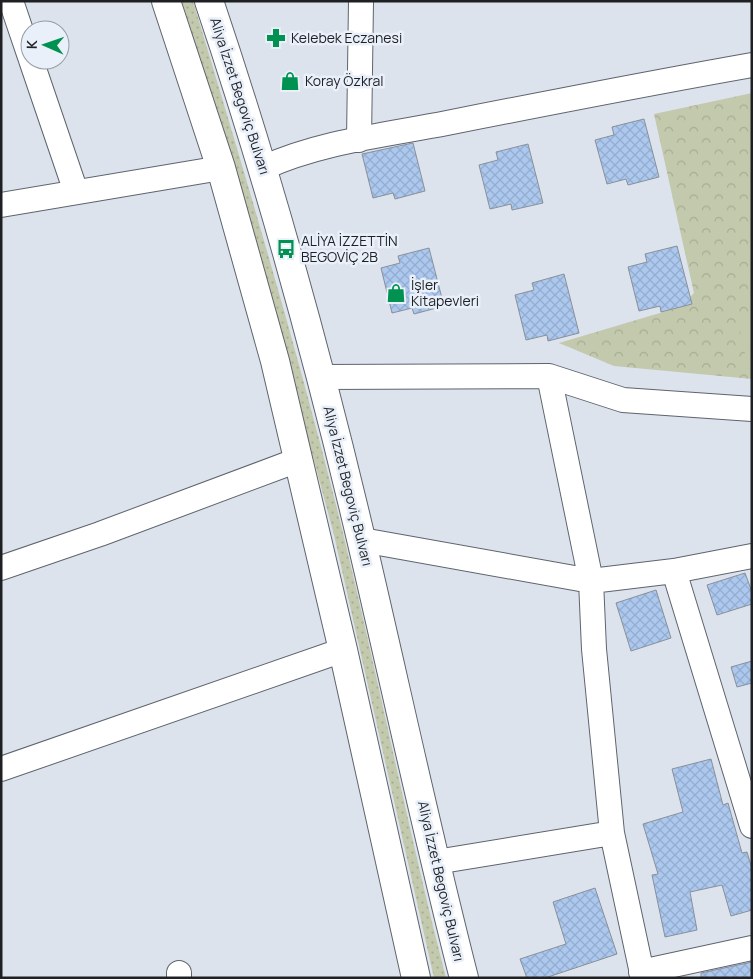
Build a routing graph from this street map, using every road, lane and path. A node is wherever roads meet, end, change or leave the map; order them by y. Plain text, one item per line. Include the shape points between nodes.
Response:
1 (11, 1) edge
2 (166, 1) edge
3 (209, 1) edge
4 (361, 1) edge
5 (20, 27) edge
6 (752, 65) edge
7 (35, 70) edge
8 (359, 140) junction
9 (221, 168) junction
10 (263, 168) junction
11 (76, 192) junction
12 (1, 205) edge
13 (548, 376) junction
14 (321, 377) junction
15 (752, 409) edge
16 (298, 460) junction
17 (362, 540) junction
18 (752, 556) edge
19 (1, 568) edge
20 (674, 571) junction
21 (591, 581) junction
22 (343, 650) junction
23 (1, 770) edge
24 (752, 826) edge
25 (612, 833) junction
26 (436, 862) junction
27 (752, 948) edge
28 (642, 975) edge
29 (416, 978) edge
30 (464, 978) edge

1 - 5 street
2 - 9 main road
3 - 10 main road, Aliya İzzet Begoviç Bulvarı
4 - 8 street
6 - 8 street
7 - 11 street
8 - 10 street via 296,154
9 - 11 street
9 - 16 main road via 275,361
10 - 14 main road, Aliya İzzet Begoviç Bulvarı
11 - 12 street
13 - 14 street
13 - 15 street via 623,400
13 - 21 street
14 - 17 main road, Aliya İzzet Begoviç Bulvarı
16 - 19 street
16 - 22 main road
17 - 21 street
17 - 26 main road, Aliya İzzet Begoviç Bulvarı
18 - 20 street
20 - 21 street
20 - 24 street
21 - 25 street via 594,649
22 - 23 street
22 - 29 main road
25 - 26 street
25 - 28 street
26 - 30 main road, Aliya İzzet Begoviç Bulvarı
27 - 28 street

